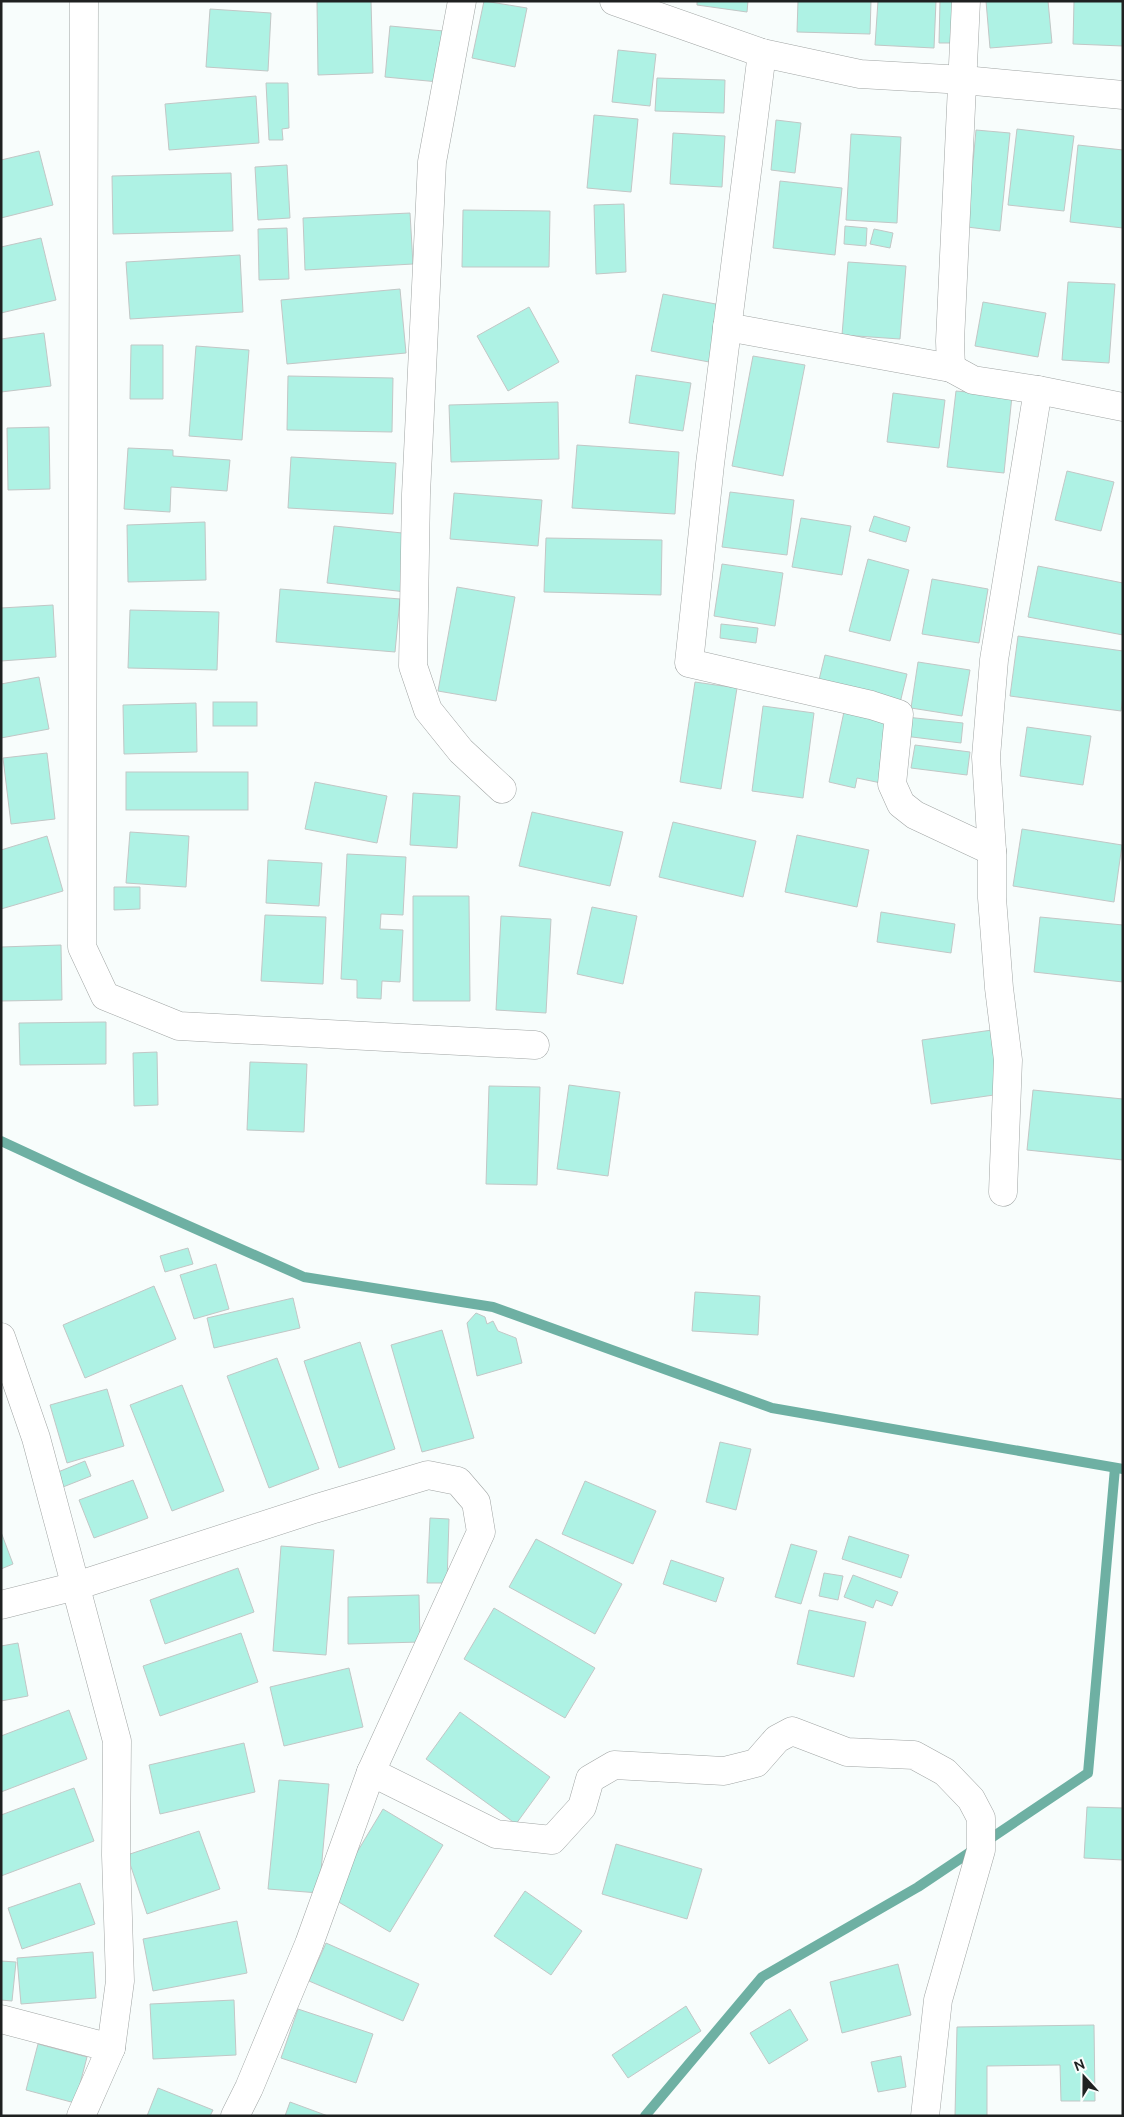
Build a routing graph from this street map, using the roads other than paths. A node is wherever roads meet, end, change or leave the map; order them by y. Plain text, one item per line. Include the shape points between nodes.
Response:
1 (84, 1) edge
2 (462, 1) edge
3 (614, 1) edge
4 (966, 1) edge
5 (762, 53) junction
6 (964, 80) junction
7 (1123, 95) edge
8 (727, 327) junction
9 (952, 368) junction
10 (1038, 390) junction
11 (1123, 408) edge
12 (502, 789) dead end
13 (992, 851) junction
14 (535, 1045) dead end
15 (1003, 1192) dead end
16 (1, 1337) edge
17 (76, 1586) junction
18 (1, 1605) edge
19 (370, 1772) junction
20 (1, 2019) edge
21 (111, 2048) junction
22 (81, 2116) edge
23 (235, 2116) edge
24 (925, 2116) edge

1 - 14 street via 82,947 104,996 179,1026
2 - 12 street via 432,162 416,494 413,666 428,710 461,751
3 - 5 street
4 - 6 street
5 - 6 street via 860,74
5 - 8 street
6 - 7 street
6 - 9 street via 950,341
8 - 9 street
8 - 13 street via 689,663 899,714 892,784 901,804 914,814
9 - 10 street via 973,380
10 - 11 street
10 - 13 street via 994,660 986,757
13 - 15 street via 992,898 1008,1060
16 - 17 street via 36,1438
17 - 18 street
17 - 19 street via 428,1475 458,1481 476,1502 481,1532
17 - 21 street via 118,1741 116,1855 120,1980
19 - 23 street via 309,1944
19 - 24 street via 496,1834 552,1840 582,1807 590,1779 614,1765 724,1771 756,1763 777,1739 792,1731 847,1752 914,1756 944,1772 971,1799 981,1818 981,1850 938,2000
20 - 21 street
21 - 22 street

